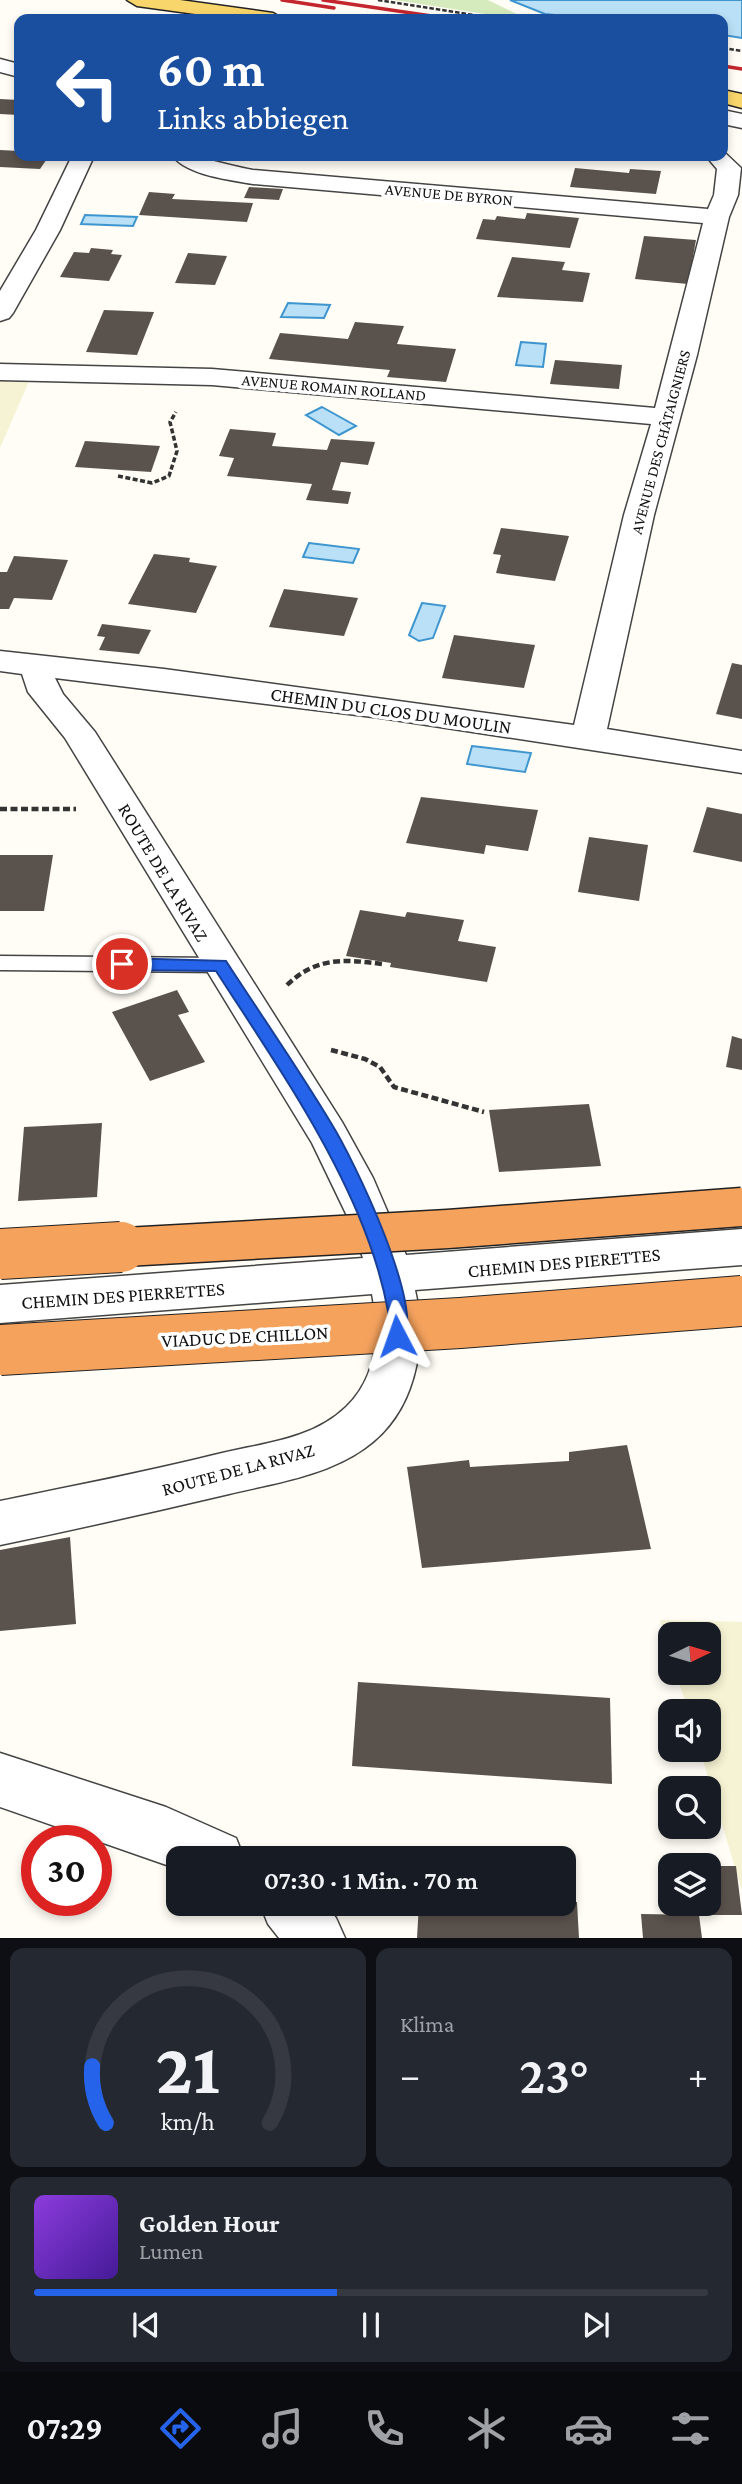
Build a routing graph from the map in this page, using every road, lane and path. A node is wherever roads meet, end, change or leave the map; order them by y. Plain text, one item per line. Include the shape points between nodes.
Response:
1 (137, 0) edge
2 (378, 0) edge
3 (237, 14) edge
4 (467, 14) edge
5 (81, 161) edge
6 (195, 161) edge
7 (723, 161) edge
8 (717, 216) junction
9 (0, 313) edge
10 (0, 372) edge
11 (185, 407) dead end
12 (666, 417) junction
13 (118, 476) dead end
14 (0, 661) edge
15 (39, 666) junction
16 (589, 735) junction
17 (742, 762) edge
18 (122, 804) junction
19 (0, 809) edge
20 (0, 963) edge
21 (382, 964) dead end
22 (221, 965) junction
23 (277, 1032) junction
24 (484, 1112) dead end
25 (741, 1238) edge
26 (0, 1254) edge
27 (390, 1276) junction
28 (246, 1286) joint
29 (742, 1301) edge
30 (0, 1304) edge
31 (0, 1350) edge
32 (0, 1522) edge
33 (0, 1780) edge
34 (190, 1846) edge
35 (298, 1916) edge
36 (316, 1938) edge

1 - 3 main road
2 - 4 path
5 - 9 street via 48,230
6 - 8 street, AVENUE DE BYRON via 214,170 261,178
7 - 8 street, AVENUE DES CHÂTAIGNIERS via 730,174
8 - 12 street, AVENUE DES CHÂTAIGNIERS
10 - 12 street, AVENUE ROMAIN ROLLAND via 212,377
11 - 13 path via 172,415 170,422 177,451 169,476 152,483
12 - 16 street, AVENUE DES CHÂTAIGNIERS
14 - 15 street, CHEMIN DU CLOS DU MOULIN
15 - 16 street, CHEMIN DU CLOS DU MOULIN
15 - 18 street, ROUTE DE LA RIVAZ via 42,688 78,732
16 - 17 street, CHEMIN DU CLOS DU MOULIN
18 - 19 path via 98,809
18 - 22 street, ROUTE DE LA RIVAZ
20 - 22 lane
21 - 23 path via 336,958 307,968 287,985
22 - 23 street, ROUTE DE LA RIVAZ
23 - 24 path via 365,1059 380,1067 394,1087
23 - 27 street, ROUTE DE LA RIVAZ via 368,1216
25 - 26 highway, bridge via 435,1230
25 - 27 street, CHEMIN DES PIERETTES
27 - 28 street, CHEMIN DES PIERETTES
27 - 32 street, ROUTE DE LA RIVAZ via 398,1315 397,1358 391,1379 362,1422 342,1437 294,1456 226,1473
28 - 30 street, CHEMIN DES PIERRETTES
29 - 31 highway, VIADUC DE CHILLON, bridge
33 - 34 street
35 - 36 street

